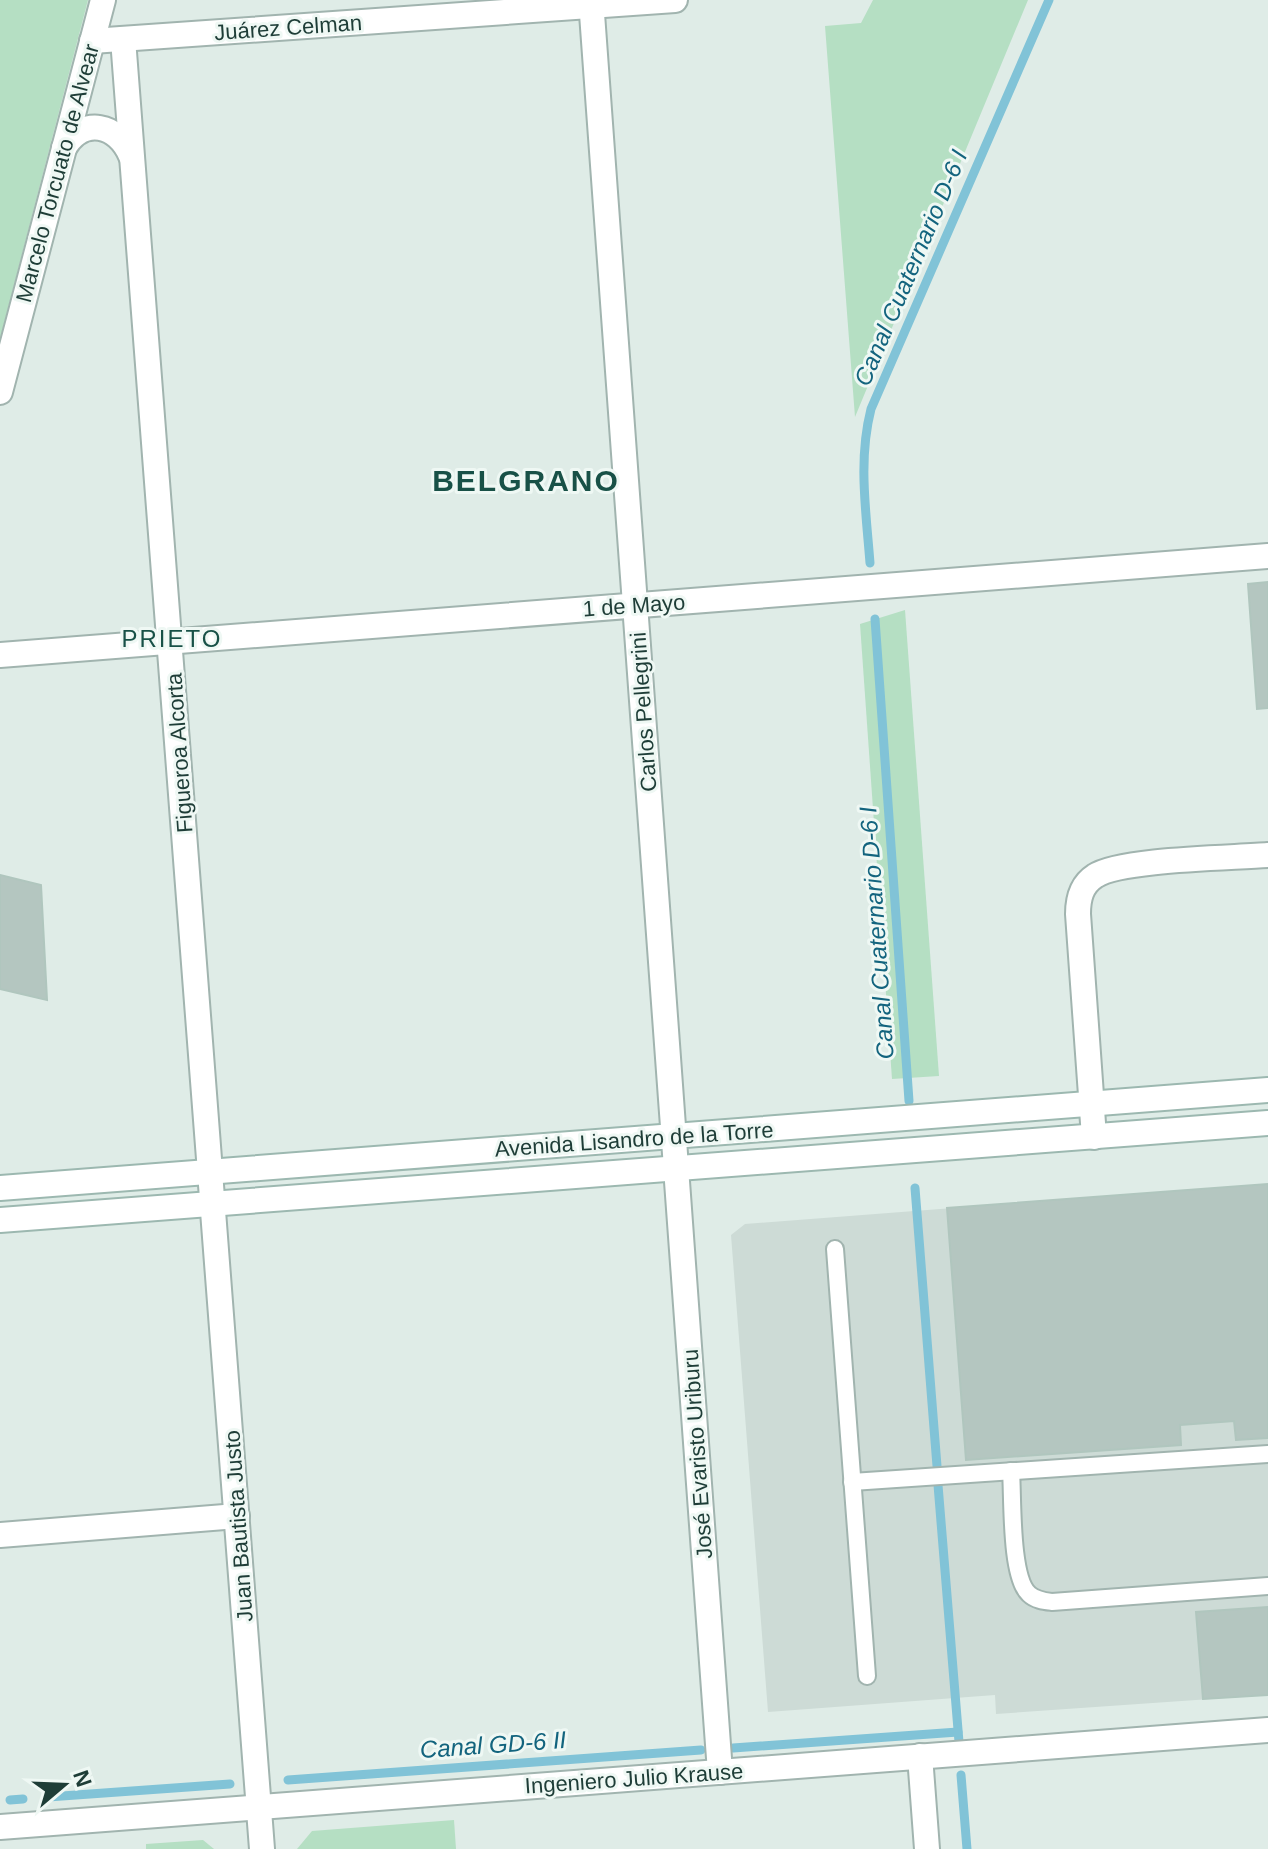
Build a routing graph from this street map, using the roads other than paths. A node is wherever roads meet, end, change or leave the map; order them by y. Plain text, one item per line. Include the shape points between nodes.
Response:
1 (103, 0) edge
2 (675, 0) edge
3 (591, 3) edge
4 (123, 39) junction
5 (92, 41) junction
6 (64, 148) junction
7 (133, 159) junction
8 (0, 392) edge
9 (1268, 556) edge
10 (635, 605) junction
11 (170, 641) junction
12 (0, 655) edge
13 (1268, 855) edge
14 (1268, 1090) edge
15 (1092, 1104) junction
16 (1268, 1123) edge
17 (674, 1136) junction
18 (1094, 1137) junction
19 (677, 1169) junction
20 (212, 1172) junction
21 (0, 1188) edge
22 (214, 1204) junction
23 (0, 1220) edge
24 (835, 1249) dead end
25 (1268, 1454) edge
26 (1011, 1471) junction
27 (852, 1482) junction
28 (237, 1516) junction
29 (0, 1535) edge
30 (1268, 1586) edge
31 (867, 1676) dead end
32 (1268, 1730) edge
33 (920, 1756) junction
34 (720, 1772) junction
35 (258, 1807) junction
36 (0, 1827) edge
37 (262, 1849) edge
38 (927, 1849) edge

1 - 5 street, Marcelo Torcuato de Alvear
2 - 3 street, Juárez Celman
3 - 4 street, Juárez Celman
3 - 10 street, Carlos Pellegrini
4 - 5 street, Juárez Celman
4 - 7 street, Figueroa Alcorta
5 - 6 street, Marcelo Torcuato de Alvear
6 - 7 street via 80,130 100,126 123,140
6 - 8 street, Marcelo Torcuato de Alvear
7 - 11 street, Figueroa Alcorta
9 - 10 street, 1 de Mayo
10 - 11 street, 1 de Mayo
10 - 17 street, Carlos Pellegrini
11 - 12 street, 1 de Mayo
11 - 20 street, Figueroa Alcorta
13 - 15 street via 1110,869 1092,878 1081,892 1078,914
14 - 15 street, Avenida Lisandro de la Torre
15 - 17 street, Avenida Lisandro de la Torre
15 - 18 street
16 - 18 street, Avenida Lisandro de la Torre
17 - 19 street, José Evaristo Uriburu
17 - 20 street, Avenida Lisandro de la Torre
18 - 19 street, Avenida Lisandro de la Torre
19 - 22 street, Avenida Lisandro de la Torre
19 - 34 street, José Evaristo Uriburu
20 - 21 street, Avenida Lisandro de la Torre
20 - 22 street, Figueroa Alcorta
22 - 23 street, Avenida Lisandro de la Torre
22 - 28 street, Juan Bautista Justo
24 - 27 lane
25 - 26 lane
26 - 27 lane
26 - 30 lane via 1019,1576 1034,1598 1052,1602
27 - 31 lane
28 - 29 street
28 - 35 street, Juan Bautista Justo
32 - 33 street, Ingeniero Julio Krause
33 - 34 street, Ingeniero Julio Krause
33 - 38 street
34 - 35 street, Ingeniero Julio Krause
35 - 36 street, Ingeniero Julio Krause
35 - 37 street, Juan Bautista Justo

